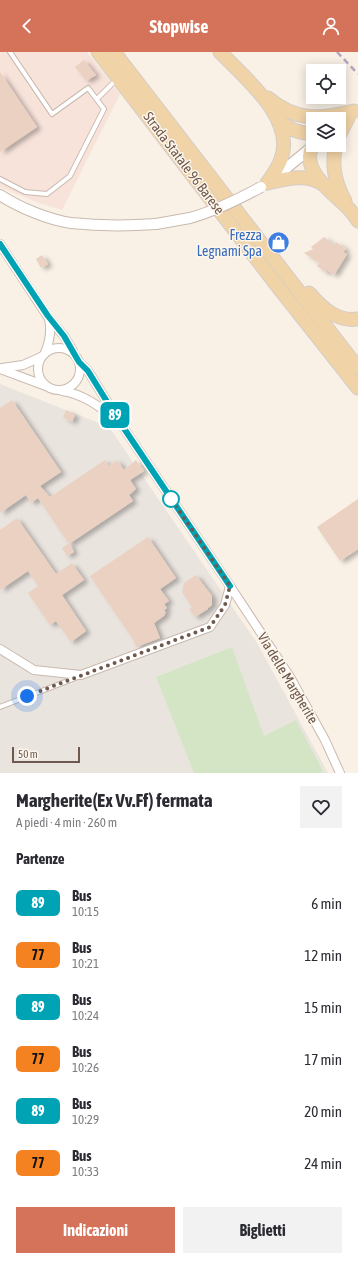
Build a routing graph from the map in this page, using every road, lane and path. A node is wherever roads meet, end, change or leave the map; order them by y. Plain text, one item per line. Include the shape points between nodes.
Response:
1 (10, 52) edge
2 (98, 52) edge
3 (114, 52) edge
4 (124, 52) edge
5 (220, 52) edge
6 (118, 78) junction
7 (254, 88) junction
8 (96, 99) junction
9 (351, 114) edge
10 (277, 118) junction
11 (346, 123) edge
12 (306, 133) edge
13 (180, 137) junction
14 (306, 152) edge
15 (310, 152) edge
16 (335, 152) edge
17 (0, 179) edge
18 (264, 185) junction
19 (324, 186) junction
20 (0, 195) edge
21 (349, 209) junction
22 (239, 214) junction
23 (358, 221) edge
24 (0, 244) edge
25 (48, 316) junction
26 (358, 319) edge
27 (74, 354) junction
28 (43, 355) junction
29 (79, 362) junction
30 (358, 368) edge
31 (0, 369) edge
32 (48, 387) junction
33 (358, 388) edge
34 (60, 390) junction
35 (119, 421) junction
36 (230, 586) junction
37 (0, 649) edge
38 (81, 675) junction
39 (0, 707) edge
40 (340, 773) edge

1 - 8 lane via 52,114 88,88
2 - 6 main road, Strada Statale 96 Barese
3 - 13 main road, Strada Statale 96 Barese
4 - 13 main road via 158,96
5 - 7 main road
6 - 8 lane
6 - 33 main road, Strada Statale 96 Barese
7 - 9 main road via 282,108 300,116 324,118
7 - 10 main road
8 - 17 lane via 104,109 70,176 47,194 25,192
9 - 11 main road
10 - 12 main road via 290,129
10 - 18 main road via 284,136 283,152
13 - 22 main road, Strada Statale 96 Barese
14 - 18 street
15 - 19 main road via 311,165
16 - 21 main road via 336,182
18 - 19 main road via 300,177 313,179
18 - 20 street, bridge via 233,201 189,218 133,226 69,223 31,212
19 - 21 main road
21 - 23 main road
22 - 26 main road via 280,255 320,304 335,316 347,320
22 - 30 main road, Strada Statale 96 Barese
24 - 25 street
25 - 27 street
25 - 28 street via 51,328 49,343
27 - 28 street via 59,348
27 - 29 street
28 - 31 street via 23,365
28 - 32 street via 39,361 38,375
29 - 34 street via 80,374 77,380 68,388
29 - 35 street, Via delle Margherite via 88,371
31 - 32 street
32 - 34 street
34 - 35 street via 93,402
35 - 36 street, Via delle Margherite
36 - 38 street via 225,605 210,627
36 - 40 street, Via delle Margherite via 290,677
37 - 38 street via 34,670
38 - 39 lane

